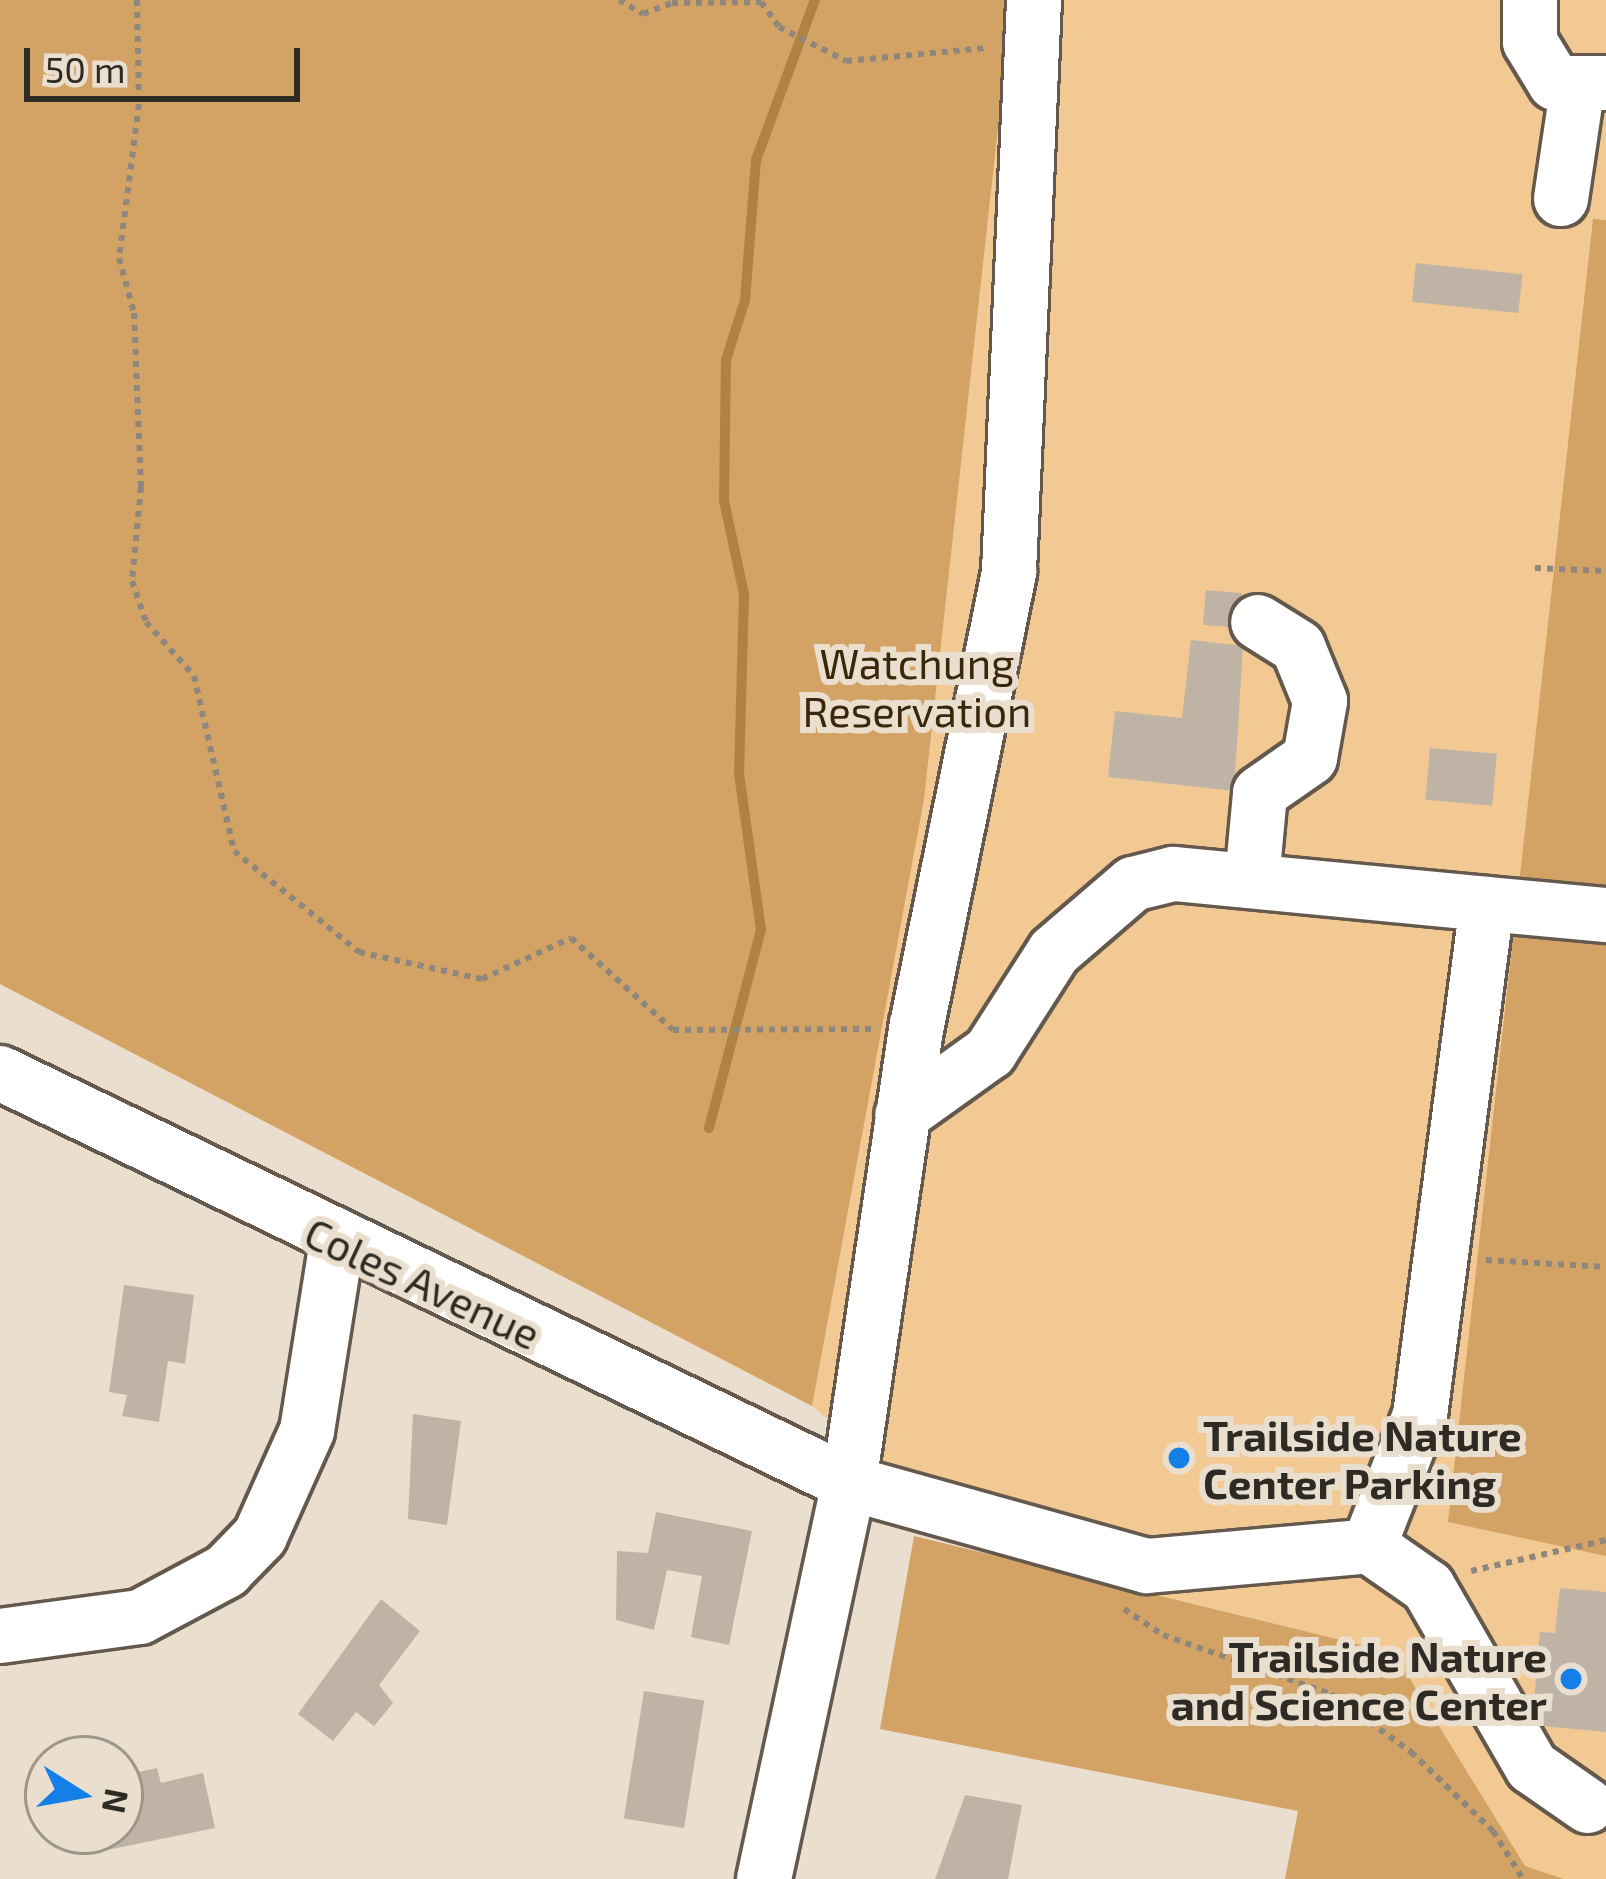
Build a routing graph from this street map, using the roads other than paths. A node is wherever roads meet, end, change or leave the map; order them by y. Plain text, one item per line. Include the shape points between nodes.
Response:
1 (1530, 0) edge
2 (1031, 22) edge
3 (1592, 87) edge
4 (1561, 200) dead end
5 (1258, 622) dead end
6 (1252, 880) junction
7 (1487, 904) junction
8 (1606, 915) edge
9 (0, 1073) edge
10 (902, 1115) junction
11 (337, 1242) junction
12 (849, 1483) junction
13 (1369, 1546) junction
14 (0, 1636) edge
15 (1600, 1806) edge
16 (764, 1879) edge

1 - 3 street via 1538,63
2 - 10 street via 1030,260 1009,571
3 - 4 street
5 - 6 street via 1298,647 1320,701 1310,758 1260,793
6 - 7 street
6 - 10 street via 1173,874 1109,899 1054,952 990,1052
7 - 8 street
7 - 13 street via 1446,1258 1411,1449
9 - 11 street, Coles Avenue
10 - 12 street
11 - 12 street, Coles Avenue
11 - 14 street via 308,1431 260,1536 199,1590 140,1617
12 - 13 street, Coles Avenue via 1165,1566
12 - 16 street
13 - 15 street via 1428,1587 1532,1767

